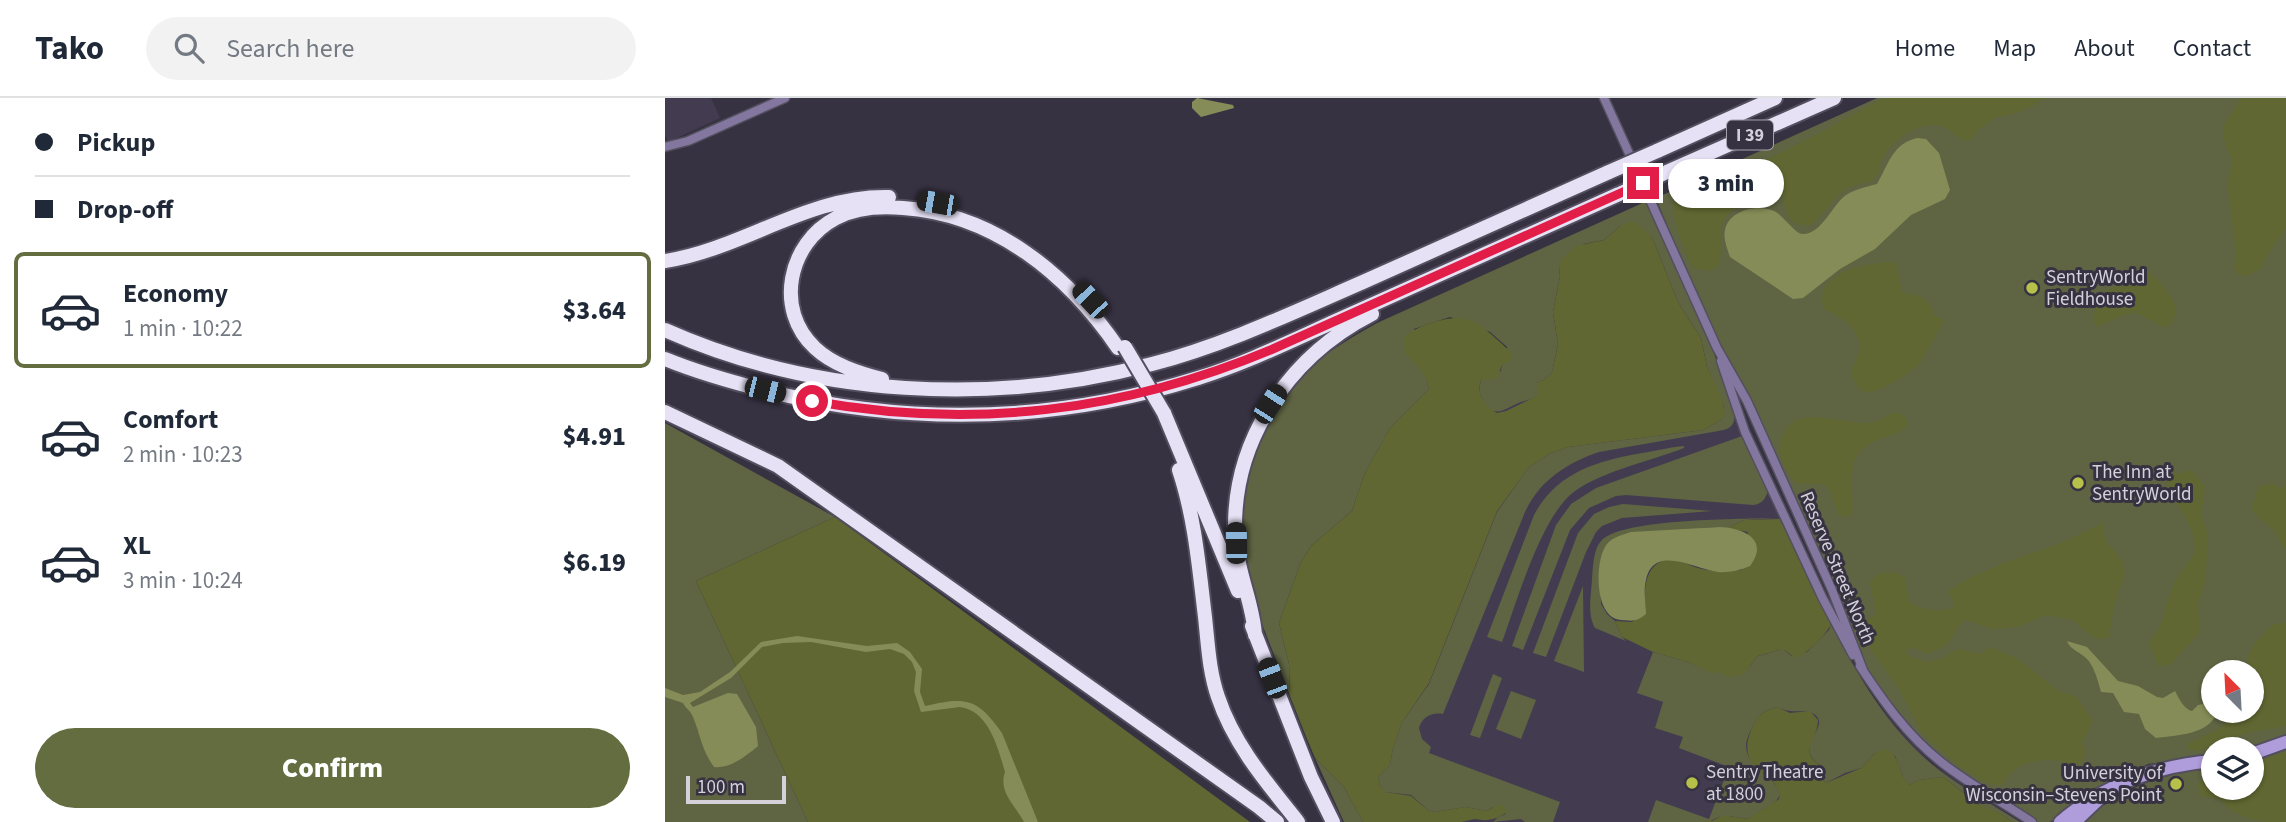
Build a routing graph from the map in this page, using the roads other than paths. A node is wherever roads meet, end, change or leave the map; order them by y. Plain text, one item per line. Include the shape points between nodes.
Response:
1 (785, 98) edge
2 (1604, 98) edge
3 (1775, 98) edge
4 (1834, 98) edge
5 (665, 148) edge
6 (665, 261) edge
7 (1469, 261) junction
8 (665, 330) edge
9 (1122, 348) junction
10 (1717, 348) junction
11 (665, 359) edge
12 (941, 390) junction
13 (665, 412) edge
14 (1160, 413) junction
15 (1255, 635) junction
16 (1863, 670) junction
17 (2286, 742) edge
18 (2264, 750) edge
19 (2201, 762) edge
20 (2103, 794) junction
21 (1276, 822) edge
22 (1298, 822) edge
23 (1333, 822) edge
24 (2032, 822) edge
25 (2060, 822) edge
26 (2075, 822) edge

1 - 5 street
2 - 10 street, Reserve Street North
3 - 12 highway, I 39, bridge via 1205,348 1081,379 1013,388
4 - 7 highway, I 39, bridge
6 - 9 highway via 700,253 831,204 886,197 929,201 988,219 1033,246 1090,300
7 - 11 highway, I 39 via 1199,377 1125,397 1032,412 966,416 852,408 747,386
7 - 15 highway via 1462,271 1330,340 1293,373 1270,404 1247,456 1236,515 1238,563
8 - 12 highway, I 39 via 737,356 820,377
9 - 12 highway via 1062,282 992,231 934,212 885,207 852,211 824,225 807,242 792,276 791,302 806,338 823,355 857,372 890,381 931,384
9 - 14 highway, bridge
10 - 16 street, Reserve Street North via 1748,401
10 - 16 street, Reserve Street North via 1745,432 1829,612
13 - 21 highway via 778,466
14 - 15 highway
14 - 22 highway via 1192,515 1217,696 1245,755
15 - 23 highway
16 - 24 street via 1892,712 1928,750
17 - 18 street
19 - 20 street via 2151,772
20 - 25 street
20 - 26 street

